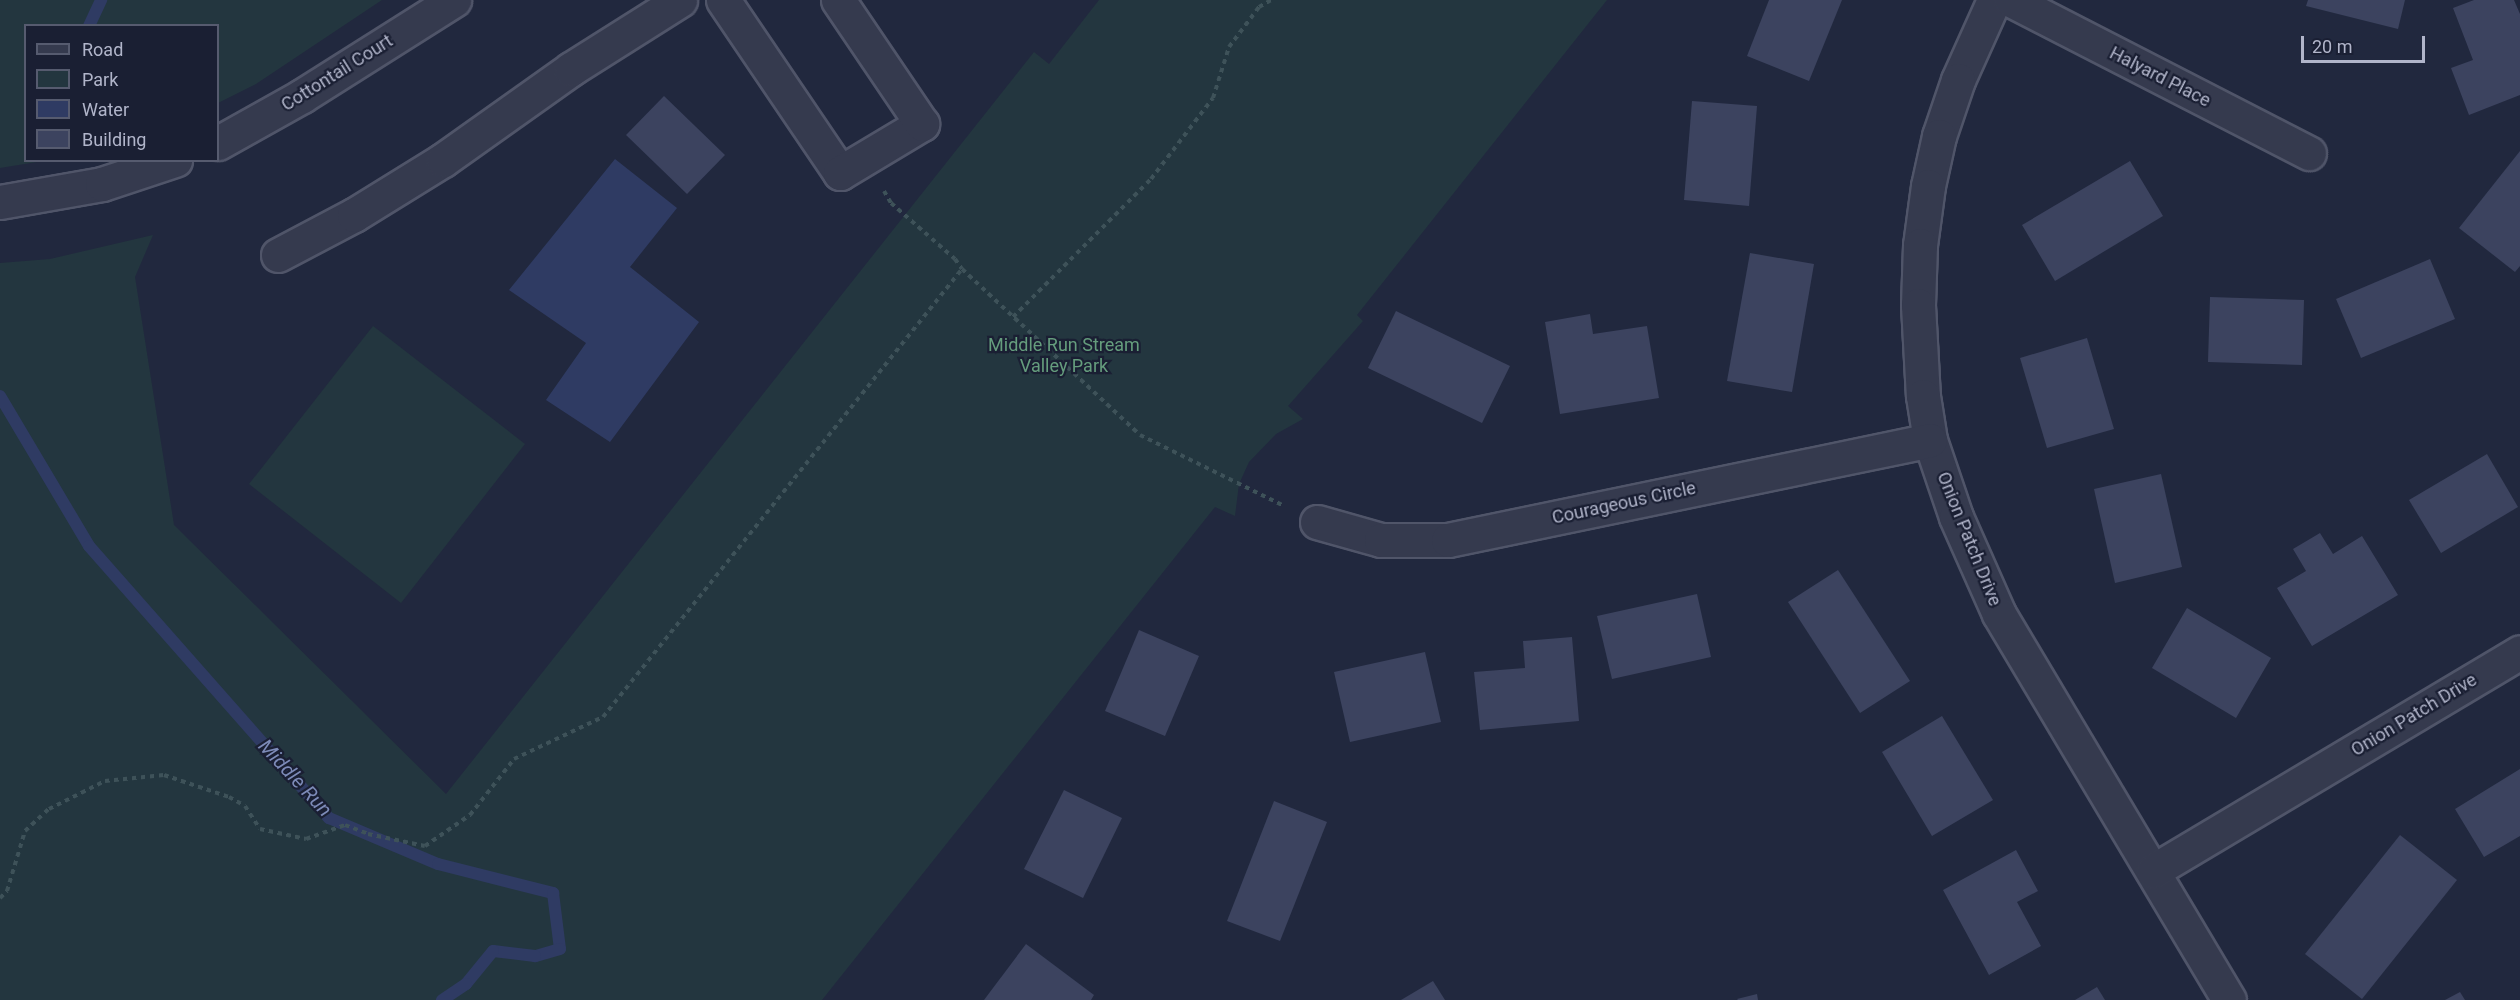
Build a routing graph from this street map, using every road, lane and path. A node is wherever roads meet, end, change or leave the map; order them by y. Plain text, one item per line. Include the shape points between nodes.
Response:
1 (454, 0) edge
2 (680, 0) edge
3 (723, 0) edge
4 (838, 0) edge
5 (1271, 0) edge
6 (1994, 0) edge
7 (2011, 0) edge
8 (219, 142) edge
9 (2308, 153) dead end
10 (864, 159) junction
11 (169, 162) edge
12 (0, 202) edge
13 (278, 255) dead end
14 (962, 269) junction
15 (1013, 316) junction
16 (1930, 440) junction
17 (1317, 522) joint
18 (2520, 652) edge
19 (2153, 871) junction
20 (0, 898) edge
21 (2229, 1000) edge

1 - 8 street, Cottontail Court via 302,96
2 - 13 street via 571,69 442,160 354,215
3 - 10 street via 840,173
4 - 10 street via 922,124
5 - 15 path via 1259,7 1229,47 1213,98 1151,179
6 - 16 street, Onion Patch Drive via 1958,80 1939,136 1928,186 1920,245 1918,305 1923,396
7 - 9 street, Halyard Place
10 - 14 path via 891,203
11 - 12 street via 102,184
14 - 15 path
14 - 20 path via 603,717 514,759 470,815 425,846 345,825 306,839 260,829 245,806 229,797 164,775 105,781 49,809 26,831 7,891
15 - 17 path via 1140,435
16 - 17 street, Courageous Circle via 1448,540 1381,540
16 - 19 street, Onion Patch Drive via 1956,517 1999,614
18 - 19 street, Onion Patch Drive
19 - 21 street, Onion Patch Drive

